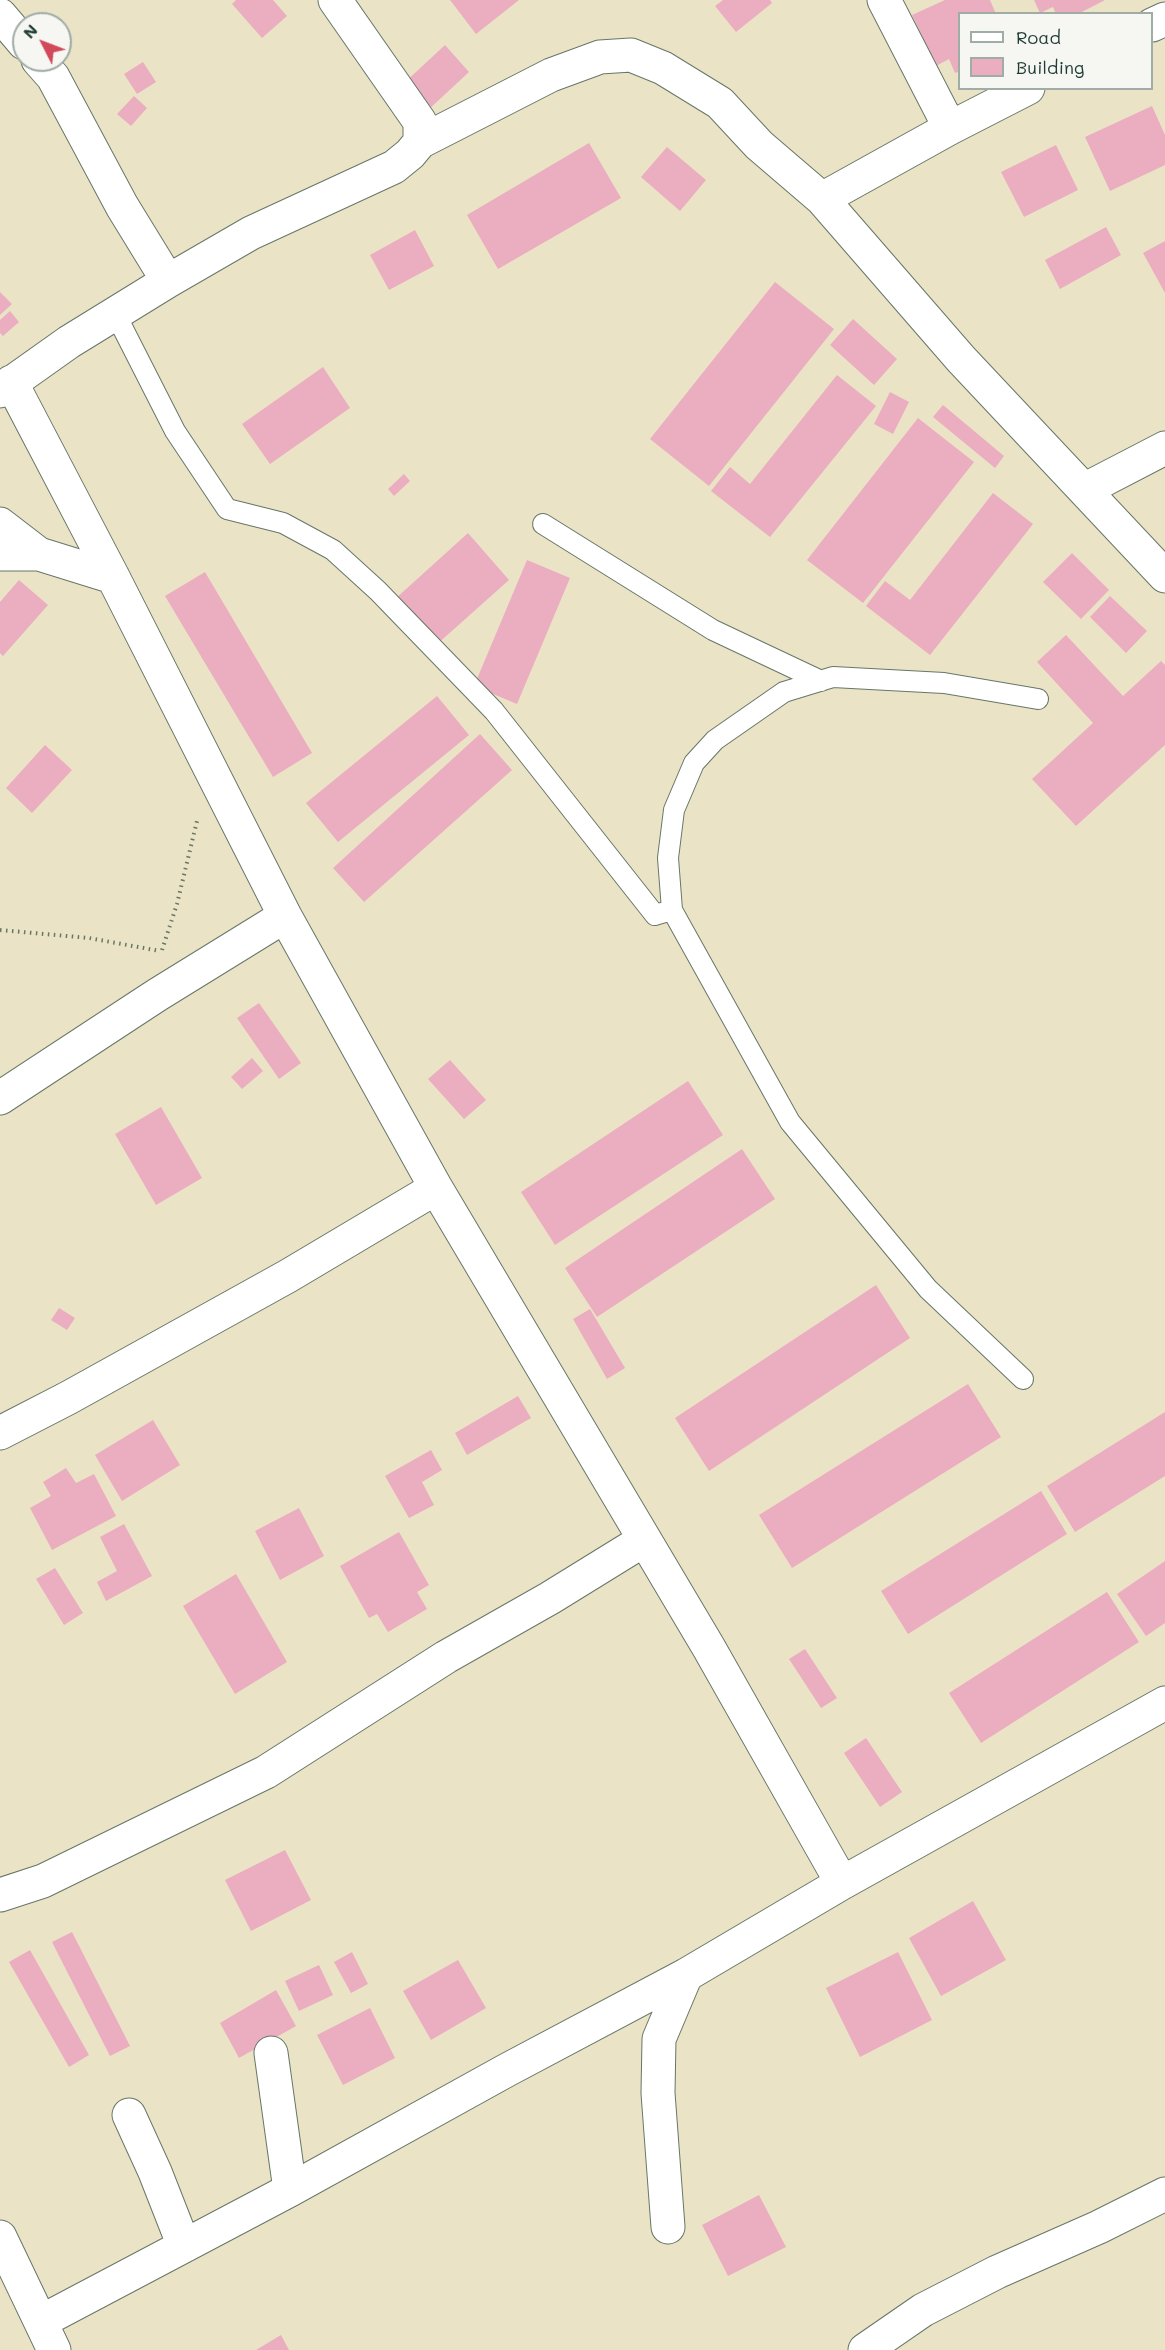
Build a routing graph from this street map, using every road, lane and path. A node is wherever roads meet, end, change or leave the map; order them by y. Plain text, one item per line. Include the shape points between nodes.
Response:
1 (335, 0) edge
2 (884, 0) edge
3 (0, 15) edge
4 (12, 29) edge
5 (48, 72) edge
6 (1024, 90) edge
7 (950, 128) junction
8 (420, 142) junction
9 (822, 200) junction
10 (168, 280) junction
11 (116, 315) junction
12 (5, 387) edge
13 (1165, 448) edge
14 (1084, 490) junction
15 (0, 524) edge
16 (543, 524) dead end
17 (0, 554) edge
18 (39, 554) junction
19 (1165, 576) edge
20 (113, 577) junction
21 (821, 681) junction
22 (1038, 699) dead end
23 (211, 772) junction
24 (672, 910) junction
25 (285, 916) junction
26 (0, 930) edge
27 (162, 951) junction
28 (157, 995) junction
29 (0, 1098) edge
30 (436, 1188) junction
31 (1023, 1380) dead end
32 (0, 1433) edge
33 (644, 1540) junction
34 (1165, 1703) edge
35 (842, 1883) junction
36 (0, 1895) edge
37 (686, 1975) junction
38 (271, 2053) dead end
39 (129, 2115) dead end
40 (290, 2190) junction
41 (1165, 2194) edge
42 (668, 2227) dead end
43 (0, 2238) edge
44 (184, 2246) junction
45 (48, 2336) edge
46 (865, 2350) edge

1 - 8 street via 420,122
2 - 7 street
3 - 4 street
5 - 10 street
6 - 7 street
7 - 9 street
8 - 9 street via 551,75 600,57 631,55 663,68 720,103 759,145
8 - 10 street via 394,167 251,233
9 - 14 street via 961,359
10 - 11 street
11 - 12 street
11 - 24 lane via 176,430 227,509 283,523 333,550 494,711 655,915
12 - 20 street
13 - 14 street
14 - 19 street
15 - 18 street
16 - 21 lane via 713,630
17 - 18 street
18 - 20 street
20 - 23 street
21 - 22 lane via 833,677 944,683
21 - 24 lane via 784,692 715,740 694,763 674,810 668,858
23 - 25 street
23 - 27 path
24 - 31 lane via 790,1122 928,1290
25 - 28 street
25 - 30 street
26 - 27 path via 89,938
27 - 28 path
28 - 29 street
30 - 32 street via 288,1276
30 - 33 street
33 - 35 street
33 - 36 street via 446,1657 266,1772 43,1881
34 - 35 street
35 - 37 street
37 - 40 street
37 - 42 street via 658,2039
38 - 40 street
39 - 44 street
40 - 44 street
41 - 46 street via 923,2310
43 - 45 street
44 - 45 street

